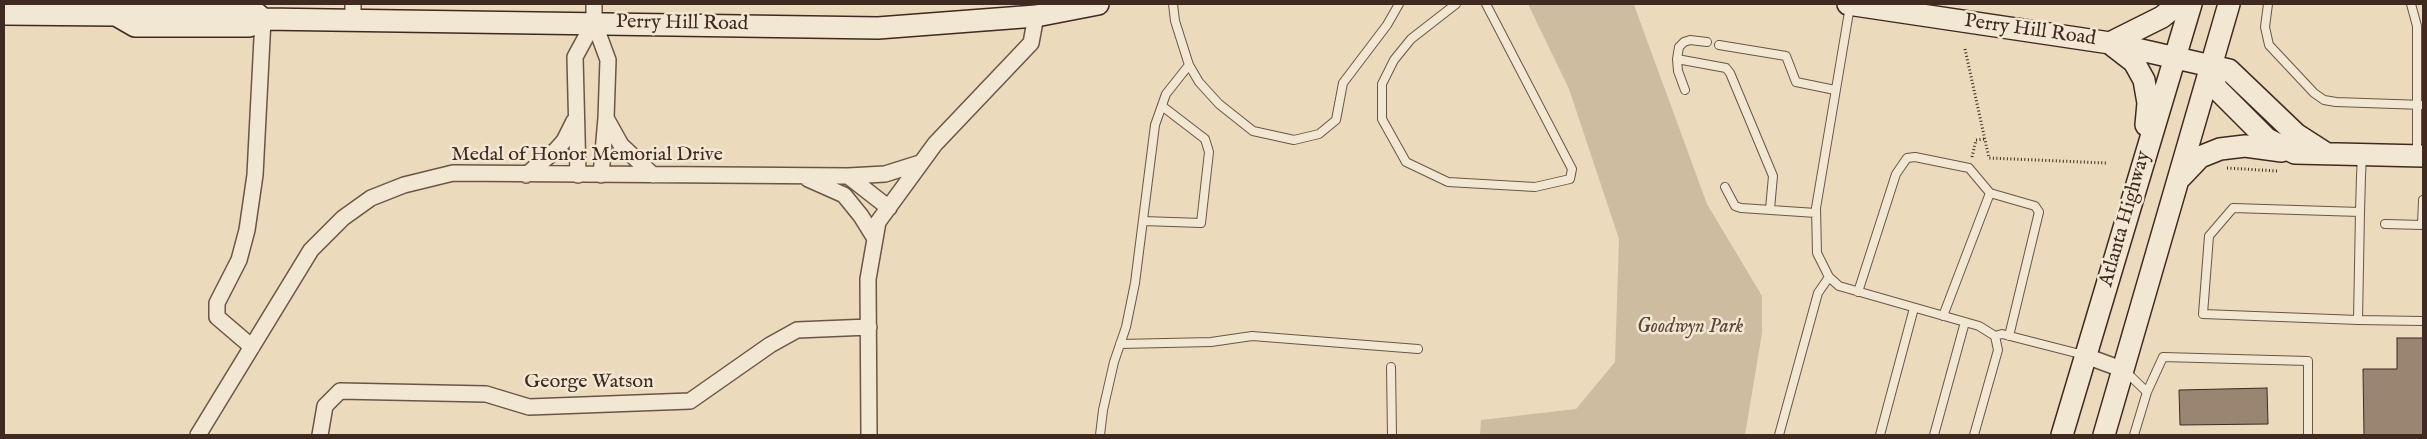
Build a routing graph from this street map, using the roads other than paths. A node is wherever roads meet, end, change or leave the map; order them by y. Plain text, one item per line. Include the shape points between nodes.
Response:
1 (1098, 4) edge
2 (1173, 4) edge
3 (1399, 4) edge
4 (1456, 4) edge
5 (1486, 4) edge
6 (1849, 4) edge
7 (2178, 4) edge
8 (2191, 4) edge
9 (2229, 4) edge
10 (2268, 4) edge
11 (2411, 4) edge
12 (116, 9) edge
13 (353, 12) edge
14 (594, 13) edge
15 (4, 14) edge
16 (1036, 16) junction
17 (263, 19) junction
18 (1707, 42) dead end
19 (2110, 43) junction
20 (1719, 45) dead end
21 (2176, 57) junction
22 (1677, 58) junction
23 (1189, 65) junction
24 (2211, 65) junction
25 (1685, 90) dead end
26 (1835, 90) junction
27 (2420, 105) edge
28 (1162, 106) junction
29 (606, 118) junction
30 (575, 120) junction
31 (2324, 152) junction
32 (2295, 153) junction
33 (2362, 154) junction
34 (2420, 156) edge
35 (2144, 159) junction
36 (920, 164) junction
37 (526, 175) junction
38 (578, 175) junction
39 (601, 175) junction
40 (653, 175) junction
41 (848, 176) junction
42 (804, 177) junction
43 (2179, 179) junction
44 (1725, 187) dead end
45 (1990, 193) junction
46 (2423, 200) edge
47 (889, 208) junction
48 (1770, 209) junction
49 (2360, 212) junction
50 (1816, 213) junction
51 (1143, 222) junction
52 (2385, 224) dead end
53 (2422, 225) edge
54 (874, 237) junction
55 (1829, 277) junction
56 (1858, 292) junction
57 (1914, 308) junction
58 (1943, 316) junction
59 (2358, 320) junction
60 (2423, 321) edge
61 (1965, 322) junction
62 (869, 327) junction
63 (1995, 336) junction
64 (2009, 336) junction
65 (1120, 344) junction
66 (252, 347) junction
67 (1418, 349) dead end
68 (2086, 356) junction
69 (1392, 367) dead end
70 (2124, 370) junction
71 (2147, 392) junction
72 (198, 435) edge
73 (320, 435) edge
74 (869, 435) edge
75 (1100, 435) edge
76 (1392, 435) edge
77 (1779, 435) edge
78 (1880, 435) edge
79 (1934, 435) edge
80 (1974, 435) edge
81 (2062, 435) edge
82 (2104, 435) edge
83 (2134, 435) edge
84 (2308, 435) edge

1 - 16 main road, Perry Hill Road
2 - 23 lane
3 - 23 lane via 1344,83 1336,120 1319,134 1294,140 1253,131 1219,104
4 - 5 lane via 1411,39 1394,60 1382,84 1382,119 1406,162 1448,182 1535,187 1570,179 1572,169
6 - 19 main road, Perry Hill Road
6 - 26 lane
7 - 19 main road via 2162,17
8 - 21 main road, Atlanta Highway
9 - 24 main road, Atlanta Highway
10 - 27 lane via 2265,27 2270,45 2324,100
11 - 27 lane via 2416,26
12 - 15 main road, Perry Hill Road
12 - 17 main road, Perry Hill Road via 251,9
13 - 14 main road, Perry Hill Road
13 - 17 main road, Perry Hill Road
14 - 16 main road, Perry Hill Road via 878,28
14 - 29 street via 608,60
14 - 30 street via 575,57
16 - 36 street via 1031,43
17 - 66 street via 255,175 247,230 239,260 217,303 216,317
18 - 22 lane via 1684,42 1679,47
19 - 21 main road, Perry Hill Road
19 - 35 main road via 2134,62 2144,80 2148,103
20 - 26 lane via 1786,56 1796,82
21 - 24 main road, Perry Hill Road
21 - 35 main road, Atlanta Highway
22 - 25 lane
22 - 48 lane via 1726,68 1730,73 1773,176
23 - 28 lane via 1166,94
24 - 31 main road, Perry Hill Road via 2229,70 2296,134
24 - 32 main road via 2216,88 2267,139
24 - 43 main road, Atlanta Highway
26 - 50 lane
27 - 34 lane
28 - 51 lane via 1155,125
28 - 51 lane via 1205,139 1209,152 1201,223
29 - 39 street
29 - 40 street via 621,144
30 - 37 street via 556,150
30 - 38 street
31 - 32 main road
31 - 33 main road
32 - 43 main road via 2245,146 2220,149 2200,157
33 - 34 main road
33 - 49 lane
35 - 68 main road, Atlanta Highway
36 - 41 street, Medal of Honor Memorial Drive via 886,174
36 - 47 street
37 - 38 street, Medal of Honor Memorial Drive
37 - 66 street, Medal of Honor Memorial Drive via 453,173 404,185 371,198 343,218 311,250
38 - 39 street, Medal of Honor Memorial Drive
39 - 40 street, Medal of Honor Memorial Drive
40 - 42 street, Medal of Honor Memorial Drive
41 - 42 street, Medal of Honor Memorial Drive
41 - 47 street
42 - 54 street, Medal of Honor Memorial Drive via 844,195
43 - 70 main road, Atlanta Highway
44 - 48 lane via 1735,206
45 - 56 lane via 1969,168 1907,158 1896,174
45 - 58 lane
45 - 64 lane via 2035,206 2039,212
46 - 53 lane
47 - 54 street via 878,222
48 - 50 lane
49 - 59 lane
49 - 59 lane via 2233,208 2209,236 2203,314
50 - 55 lane via 1817,254
51 - 65 lane via 1135,283
52 - 53 lane
54 - 62 street via 868,279
55 - 56 lane via 1839,286
55 - 77 lane via 1818,294
56 - 57 lane
57 - 58 lane
57 - 78 lane
58 - 61 lane
59 - 60 lane
61 - 63 lane
61 - 79 lane
62 - 73 street, George Watson via 797,330 770,345 690,402 529,407 486,394 340,391 324,406
62 - 74 street
63 - 64 lane
63 - 80 lane via 1998,350
64 - 68 lane
65 - 67 lane via 1211,342 1252,336
65 - 75 lane
66 - 72 street, Medal of Honor Memorial Drive
68 - 70 street
68 - 81 main road, Atlanta Highway
69 - 76 lane
70 - 71 lane
70 - 82 main road, Atlanta Highway
71 - 83 lane
71 - 84 lane via 2163,357 2308,361

